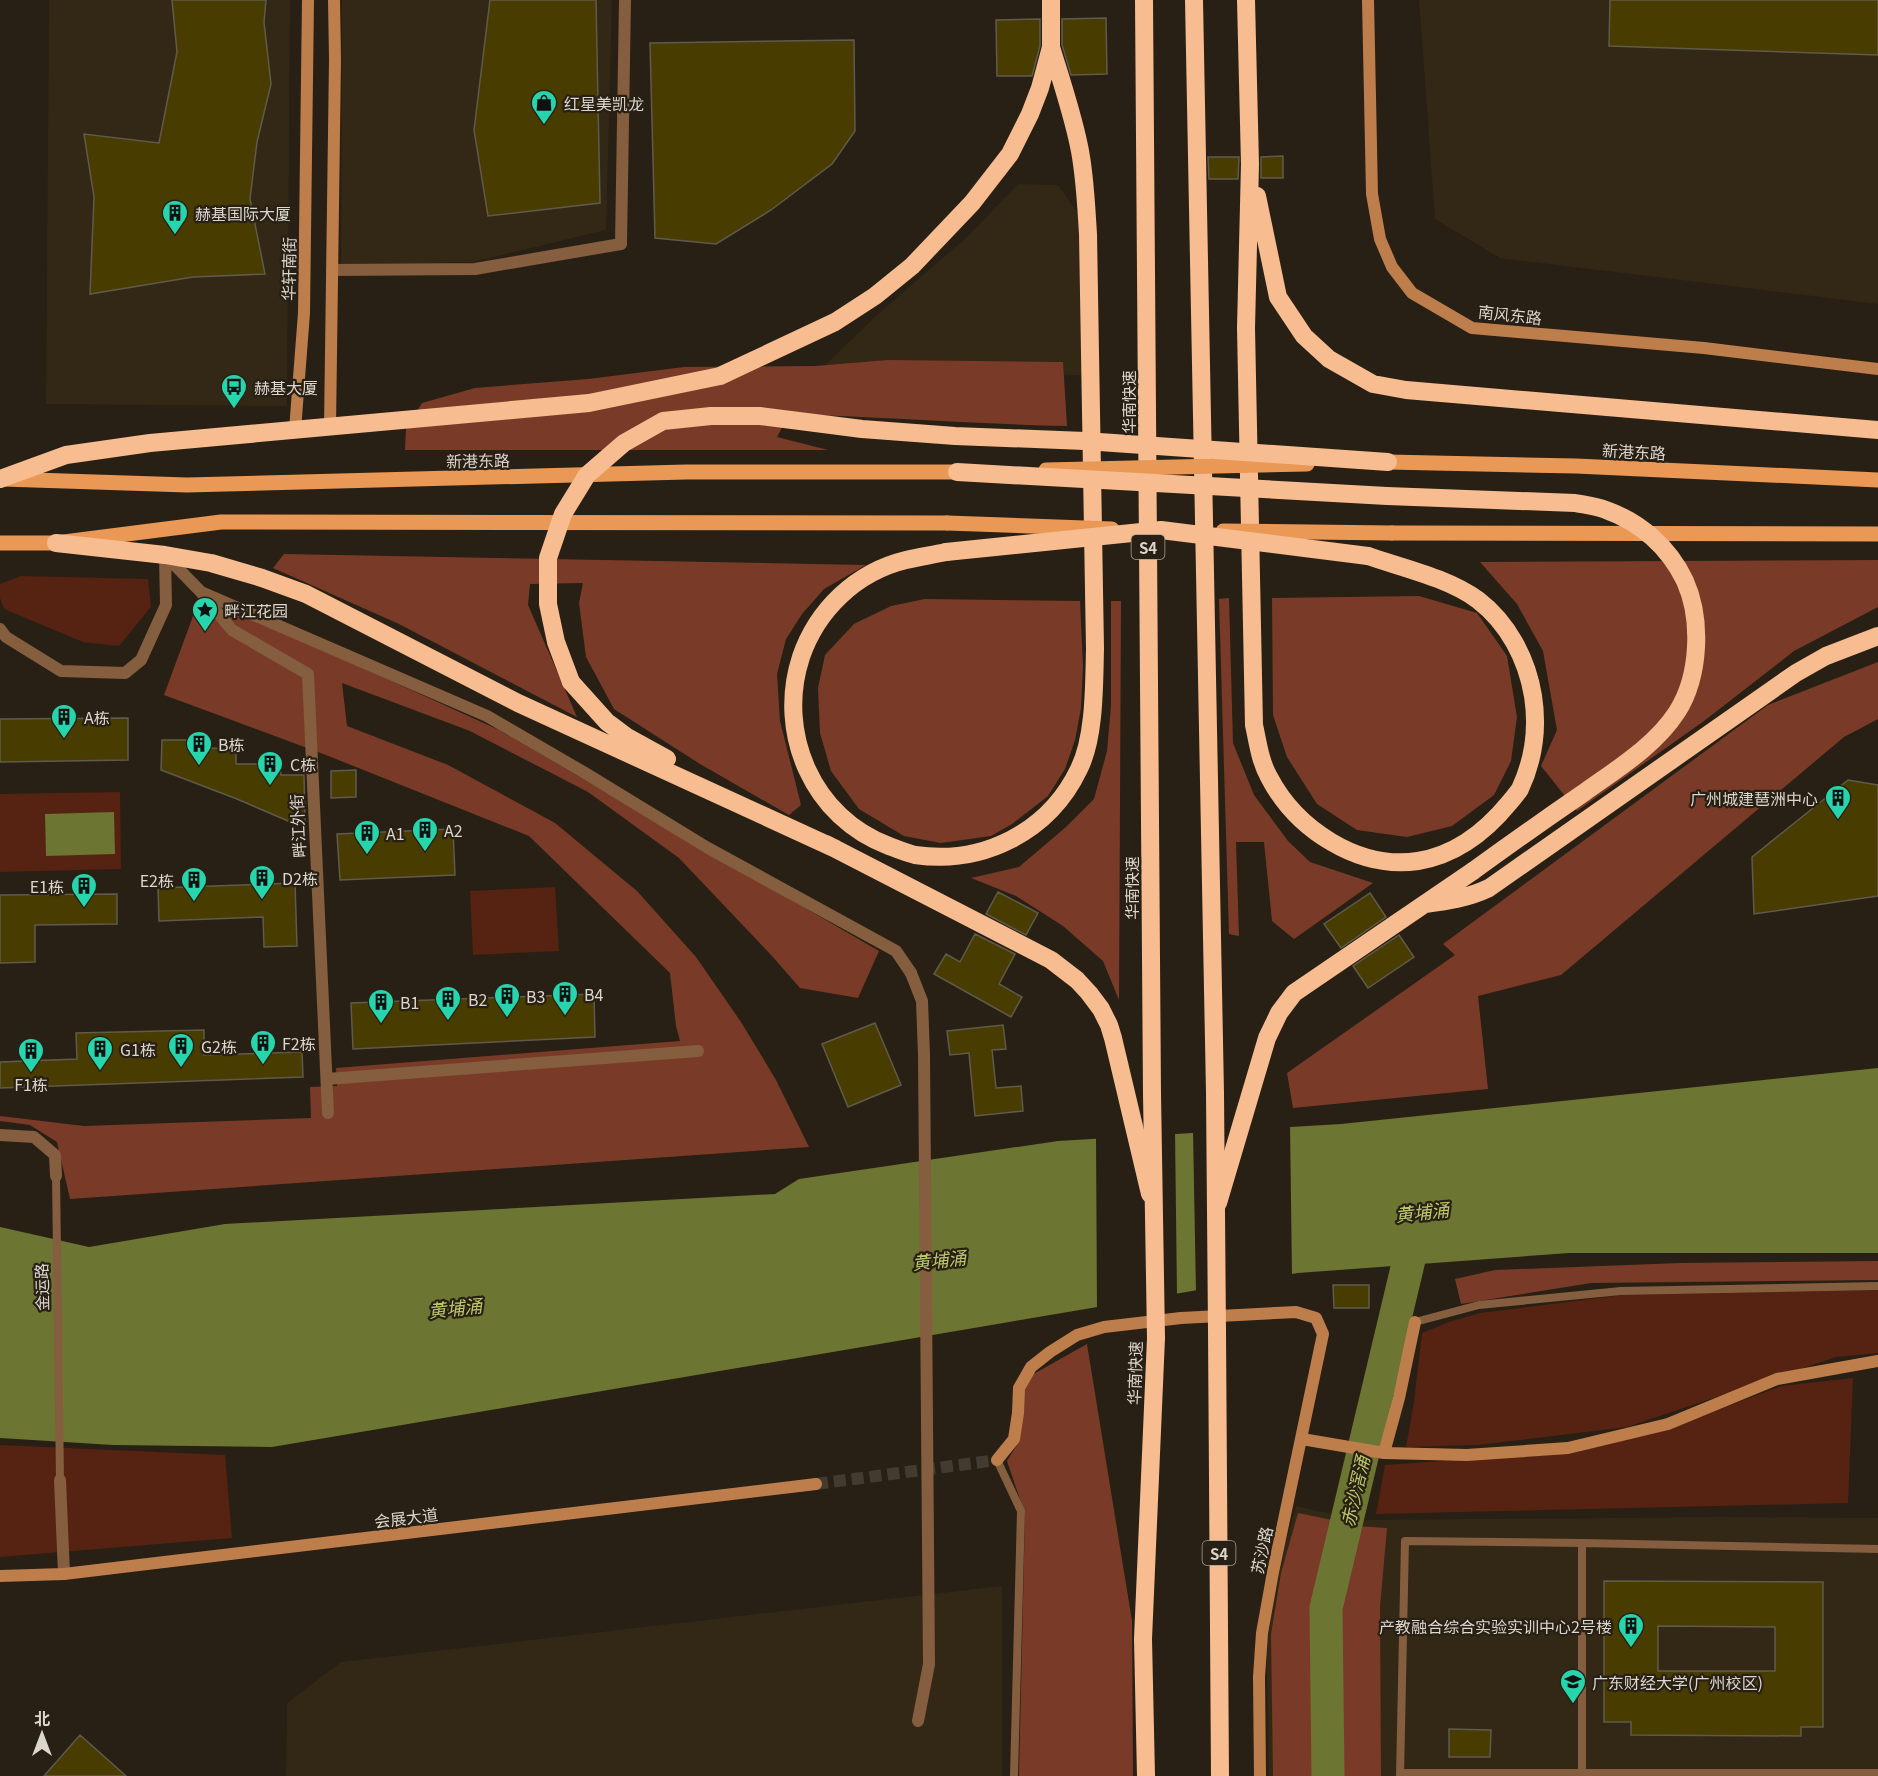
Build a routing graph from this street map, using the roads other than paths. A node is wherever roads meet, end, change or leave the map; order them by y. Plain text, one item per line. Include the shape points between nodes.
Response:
1 (308, 0) edge
2 (334, 0) edge
3 (625, 0) edge
4 (1051, 0) edge
5 (1144, 0) edge
6 (1194, 0) edge
7 (1246, 0) edge
8 (1368, 0) edge
9 (1051, 47) junction
10 (1250, 164) junction
11 (332, 270) junction
12 (1878, 369) edge
13 (330, 427) junction
14 (295, 430) junction
15 (1878, 430) edge
16 (1388, 462) junction
17 (957, 472) junction
18 (0, 479) edge
19 (1878, 480) edge
20 (1161, 530) junction
21 (1878, 534) edge
22 (0, 543) edge
23 (56, 543) junction
24 (165, 555) junction
25 (201, 592) junction
26 (0, 629) edge
27 (1878, 636) edge
28 (836, 849) junction
29 (1425, 904) junction
30 (698, 1051) dead end
31 (327, 1079) junction
32 (328, 1113) dead end
33 (0, 1135) edge
34 (56, 1176) joint
35 (1216, 1210) junction
36 (1154, 1213) junction
37 (1878, 1286) edge
38 (1415, 1322) joint
39 (1878, 1361) edge
40 (1302, 1438) junction
41 (1384, 1453) junction
42 (997, 1460) joint
43 (60, 1480) joint
44 (816, 1484) tunnel mouth
45 (1582, 1543) junction
46 (1878, 1549) edge
47 (64, 1574) junction
48 (0, 1576) edge
49 (918, 1721) dead end
50 (1582, 1773) junction
51 (1878, 1773) edge
52 (1400, 1774) edge
53 (1458, 1774) edge
54 (1770, 1775) edge
55 (1818, 1775) edge
56 (1014, 1776) edge
57 (1146, 1776) edge
58 (1220, 1776) edge
59 (1260, 1776) edge

1 - 14 street, 华轩南街 via 304,313
2 - 11 street
3 - 11 street via 621,244 475,269
4 - 9 highway
5 - 36 highway, 华南快速 / S4, bridge
6 - 35 highway, S4, bridge
7 - 10 highway
8 - 12 street, 南风东路 via 1372,194 1380,239 1392,267 1412,293 1472,328 1704,348
9 - 13 highway via 1040,88 1010,154 972,203 912,266 835,322 720,376 589,403
9 - 20 highway, bridge via 1079,147 1088,234 1095,649 1089,734 1080,767 1064,795 1043,819 1015,838 984,851 949,857 913,855 873,840 827,803 800,755 792,700 805,645 821,616 846,589 903,561 946,552
10 - 15 highway via 1278,297 1304,336 1329,359 1373,384
10 - 20 highway, bridge via 1246,327 1254,725 1268,775 1281,798 1322,836 1348,851 1381,861 1418,861 1448,852 1475,836 1519,791 1535,738 1530,676 1506,630 1475,598 1433,578 1368,556
11 - 13 street
13 - 14 highway
14 - 18 highway via 66,455
16 - 17 main road, 新港东路, bridge
16 - 19 main road, 新港东路
16 - 28 highway, bridge via 955,436 760,416 663,421 624,443 587,475 563,514 548,558 548,604 556,642 571,682 627,738
17 - 18 main road, 新港东路 via 686,472 187,485
17 - 29 highway, bridge via 1575,503 1604,509 1641,527 1669,555 1689,590 1696,638 1691,678 1682,702 1668,725 1628,761
20 - 21 main road, bridge
20 - 23 main road, bridge via 947,523 221,522
22 - 23 main road
23 - 24 highway
24 - 25 street
24 - 26 street via 166,605 141,660 125,673 61,671 6,637
24 - 28 highway via 211,563 306,594 518,703
25 - 31 street, 畔江外街 via 232,630 308,674
25 - 49 street, bridge via 487,716 708,848 896,951 911,973 922,1001 924,1055 929,1664
27 - 29 highway via 1826,656 1796,673 1489,888 1473,896
28 - 36 highway, bridge via 1051,960 1077,980 1101,1009 1108,1025
29 - 35 highway, bridge via 1286,1002 1267,1038
30 - 31 street
31 - 32 street, 畔江外街
33 - 34 street, 金运路 via 34,1137 55,1155
34 - 43 lane, 金运路
35 - 58 highway, S4, bridge
36 - 57 highway, 华南快速 / S4, bridge via 1156,1338 1143,1639
37 - 38 lane via 1621,1291 1479,1305
38 - 41 street
39 - 41 street via 1777,1379 1668,1424 1568,1448 1467,1455
40 - 41 street
40 - 42 street, 苏沙路 via 1323,1334 1316,1318 1296,1312 1181,1318 1077,1335 1050,1352 1031,1367 1019,1388 1014,1439
40 - 59 street, 苏沙路 via 1262,1633
42 - 56 lane via 1022,1511
43 - 47 street
44 - 47 street, 会展大道
45 - 46 lane
45 - 50 lane
45 - 52 lane via 1405,1541
47 - 48 street, 会展大道
50 - 53 lane
50 - 54 lane
51 - 55 lane
52 - 53 lane
54 - 55 lane

